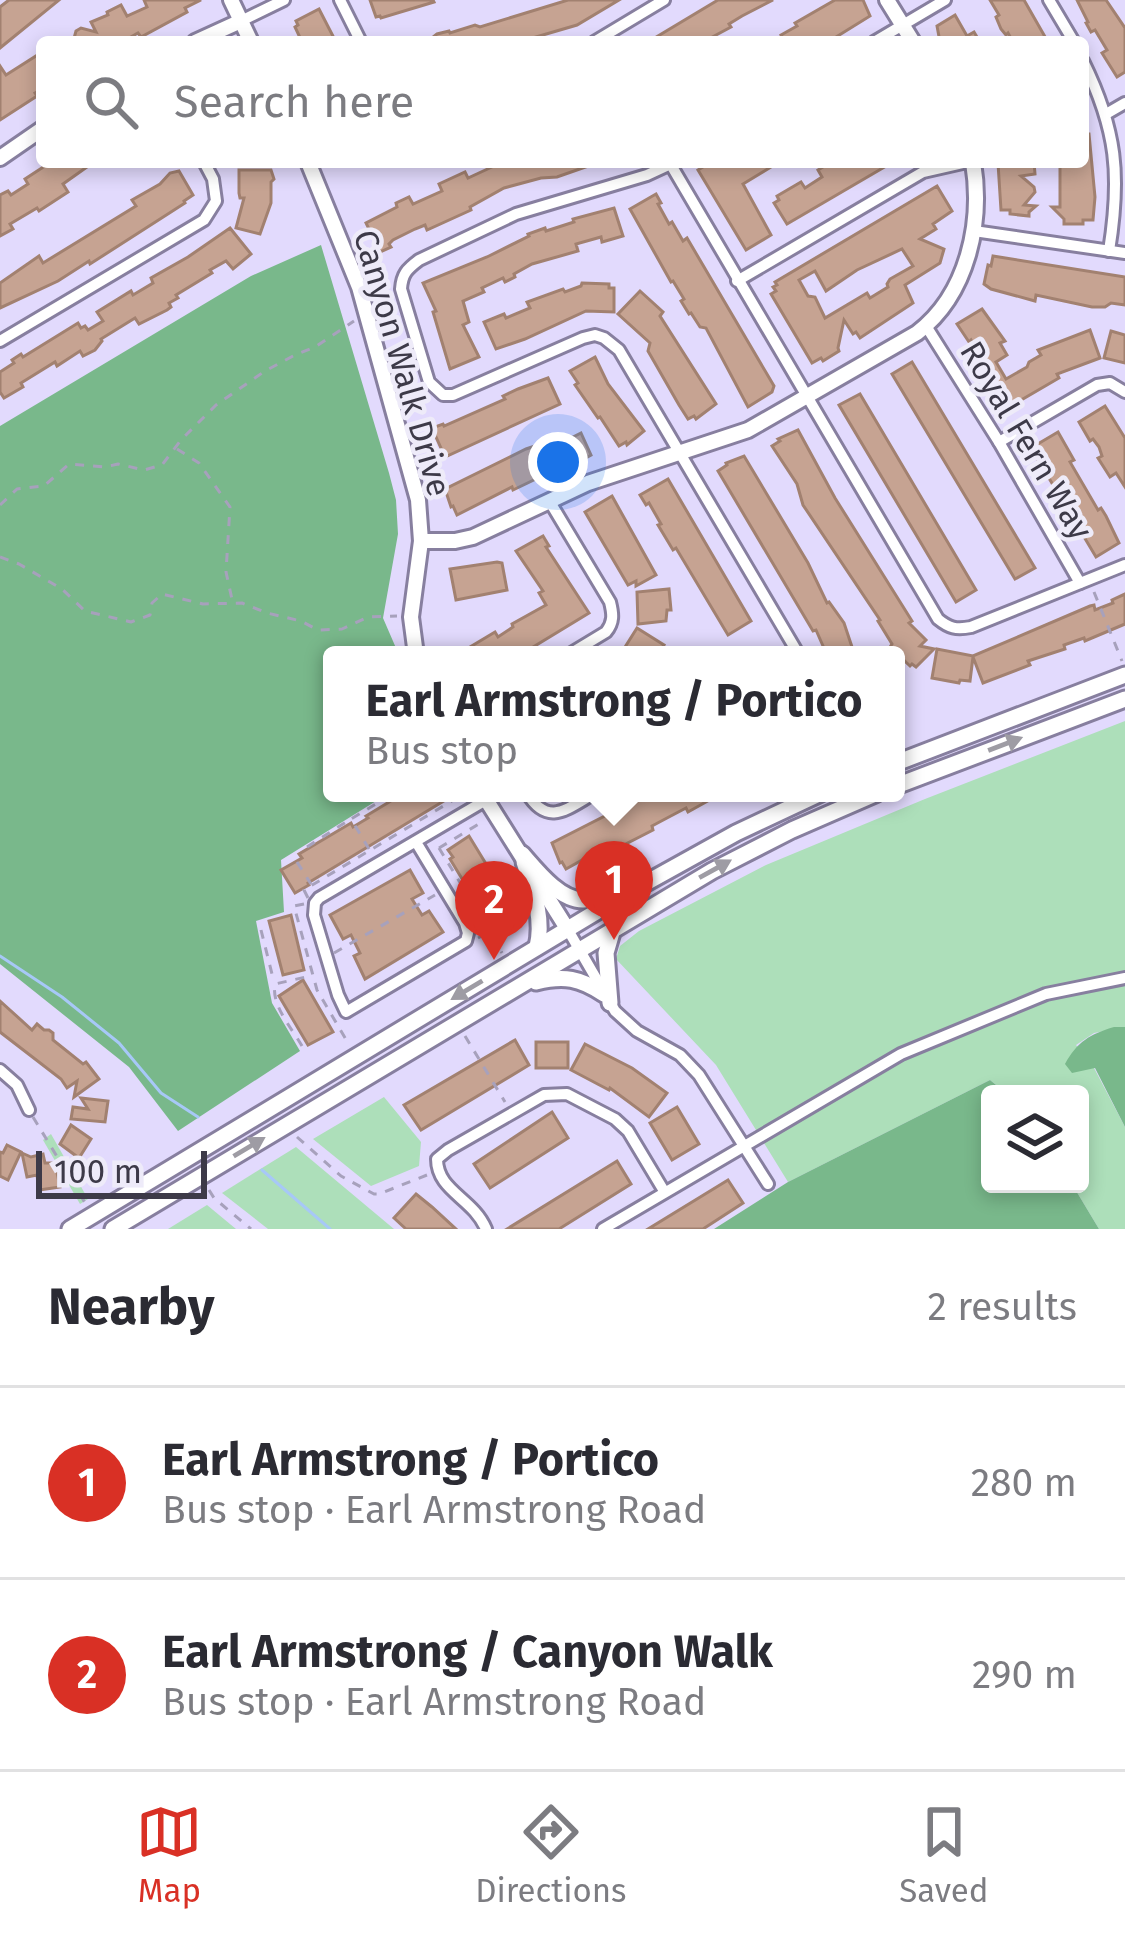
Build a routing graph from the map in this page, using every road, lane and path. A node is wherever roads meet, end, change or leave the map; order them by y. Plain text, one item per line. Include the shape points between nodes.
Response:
1 (230, 0) edge
2 (284, 0) edge
3 (340, 0) edge
4 (664, 0) edge
5 (887, 0) edge
6 (945, 0) edge
7 (1049, 0) edge
8 (241, 20) junction
9 (902, 25) junction
10 (208, 36) edge
11 (248, 36) edge
12 (358, 36) edge
13 (604, 36) edge
14 (884, 36) edge
15 (909, 36) edge
16 (1070, 36) edge
17 (1089, 73) edge
18 (1125, 103) edge
19 (1106, 114) junction
20 (36, 133) edge
21 (0, 158) edge
22 (207, 168) edge
23 (310, 168) edge
24 (662, 168) edge
25 (676, 168) edge
26 (942, 168) edge
27 (971, 168) edge
28 (974, 231) junction
29 (1109, 251) junction
30 (1125, 253) edge
31 (737, 281) junction
32 (356, 320) dead end
33 (926, 326) junction
34 (0, 341) edge
35 (1125, 392) edge
36 (805, 397) junction
37 (999, 442) junction
38 (175, 448) junction
39 (680, 452) junction
40 (550, 502) junction
41 (0, 505) edge
42 (421, 541) junction
43 (0, 557) edge
44 (1125, 565) edge
45 (1084, 581) junction
46 (233, 604) junction
47 (397, 616) dead end
48 (415, 646) edge
49 (583, 646) edge
50 (794, 646) edge
51 (1125, 672) edge
52 (1125, 699) edge
53 (905, 759) edge
54 (905, 783) edge
55 (379, 802) edge
56 (450, 802) edge
57 (476, 802) edge
58 (487, 802) edge
59 (534, 802) edge
60 (578, 802) edge
61 (802, 802) edge
62 (857, 802) edge
63 (351, 819) junction
64 (484, 821) dead end
65 (416, 842) junction
66 (307, 847) dead end
67 (370, 851) junction
68 (522, 854) junction
69 (297, 862) dead end
70 (664, 872) junction
71 (312, 886) junction
72 (445, 889) junction
73 (526, 889) dead end
74 (313, 903) junction
75 (614, 928) junction
76 (261, 930) dead end
77 (568, 930) junction
78 (490, 932) junction
79 (467, 938) junction
80 (538, 947) junction
81 (578, 950) junction
82 (503, 954) dead end
83 (327, 955) junction
84 (314, 976) junction
85 (1125, 978) edge
86 (275, 984) junction
87 (515, 987) junction
88 (607, 998) junction
89 (465, 1036) dead end
90 (349, 1045) dead end
91 (302, 1046) dead end
92 (0, 1070) edge
93 (29, 1110) joint
94 (512, 1113) junction
95 (295, 1136) dead end
96 (743, 1144) junction
97 (427, 1175) dead end
98 (768, 1184) dead end
99 (208, 1189) dead end
100 (664, 1191) junction
101 (92, 1216) junction
102 (70, 1229) edge
103 (112, 1229) edge
104 (251, 1229) edge
105 (486, 1229) edge
106 (603, 1229) edge

1 - 8 street
2 - 8 street
3 - 12 street
4 - 13 street
5 - 9 street
6 - 9 street
7 - 16 street
8 - 10 street
8 - 11 street
9 - 14 street
9 - 15 street
17 - 19 street
18 - 19 street
19 - 29 street via 1116,192
20 - 21 street
22 - 34 street via 216,201 204,220
23 - 42 street, Canyon Walk Drive via 375,339 418,500
24 - 39 street via 496,223 418,260 401,289 429,382 443,395 595,335 619,350
25 - 31 street
26 - 31 street
27 - 28 street
28 - 29 street
28 - 33 street via 959,276
29 - 30 street
31 - 36 street
32 - 38 path via 242,386
33 - 36 street
33 - 37 street, Royal Fern Way
35 - 37 street via 1097,385
36 - 39 street via 748,430
36 - 45 street via 948,628 970,627
37 - 45 street, Royal Fern Way
38 - 41 path via 154,469 69,464 44,486 16,489
38 - 46 path via 199,463 230,507 226,572
39 - 40 street
39 - 50 street
40 - 42 street via 473,537
40 - 49 street via 613,615 606,632
42 - 48 street, Canyon Walk Drive
43 - 46 path via 85,611 113,619 137,622 162,594
44 - 45 street
45 - 51 path
46 - 47 path via 318,630
51 - 53 main road
54 -> 52 main road
55 - 63 path
56 - 67 path
57 - 65 street
58 - 68 street
59 - 60 street via 549,814
61 - 70 main road
75 -> 62 main road via 749,851
63 - 66 path
63 - 67 path
64 - 78 path via 439,848
65 - 72 street
65 - 74 street
67 - 71 path
68 - 70 main road via 567,896 583,900
68 - 77 street
68 - 80 main road via 539,916
69 - 71 path
70 - 77 main road
71 - 74 path via 304,890
72 - 79 street
72 - 83 path
73 - 78 path via 512,897 516,916
74 - 83 street
74 - 84 path via 294,906
75 - 81 main road
75 - 88 main road via 606,947
76 - 86 path
77 - 80 main road
77 - 81 street
78 - 79 path
78 - 82 path
79 - 83 street via 346,1012
80 -> 101 main road
81 - 87 main road
81 - 88 street
84 - 86 path
84 - 90 path
85 - 96 street via 1046,994 902,1054
86 - 91 path
87 - 88 main road via 566,977
103 -> 87 main road
88 - 96 street via 631,1026 690,1064
89 - 94 path
92 - 93 street
93 - 101 path
94 - 100 street via 555,1093 583,1102 628,1131
94 - 105 street via 436,1163
95 - 97 path via 374,1194
96 - 98 street
96 - 100 street
99 - 104 path
100 - 106 street
101 - 102 main road

